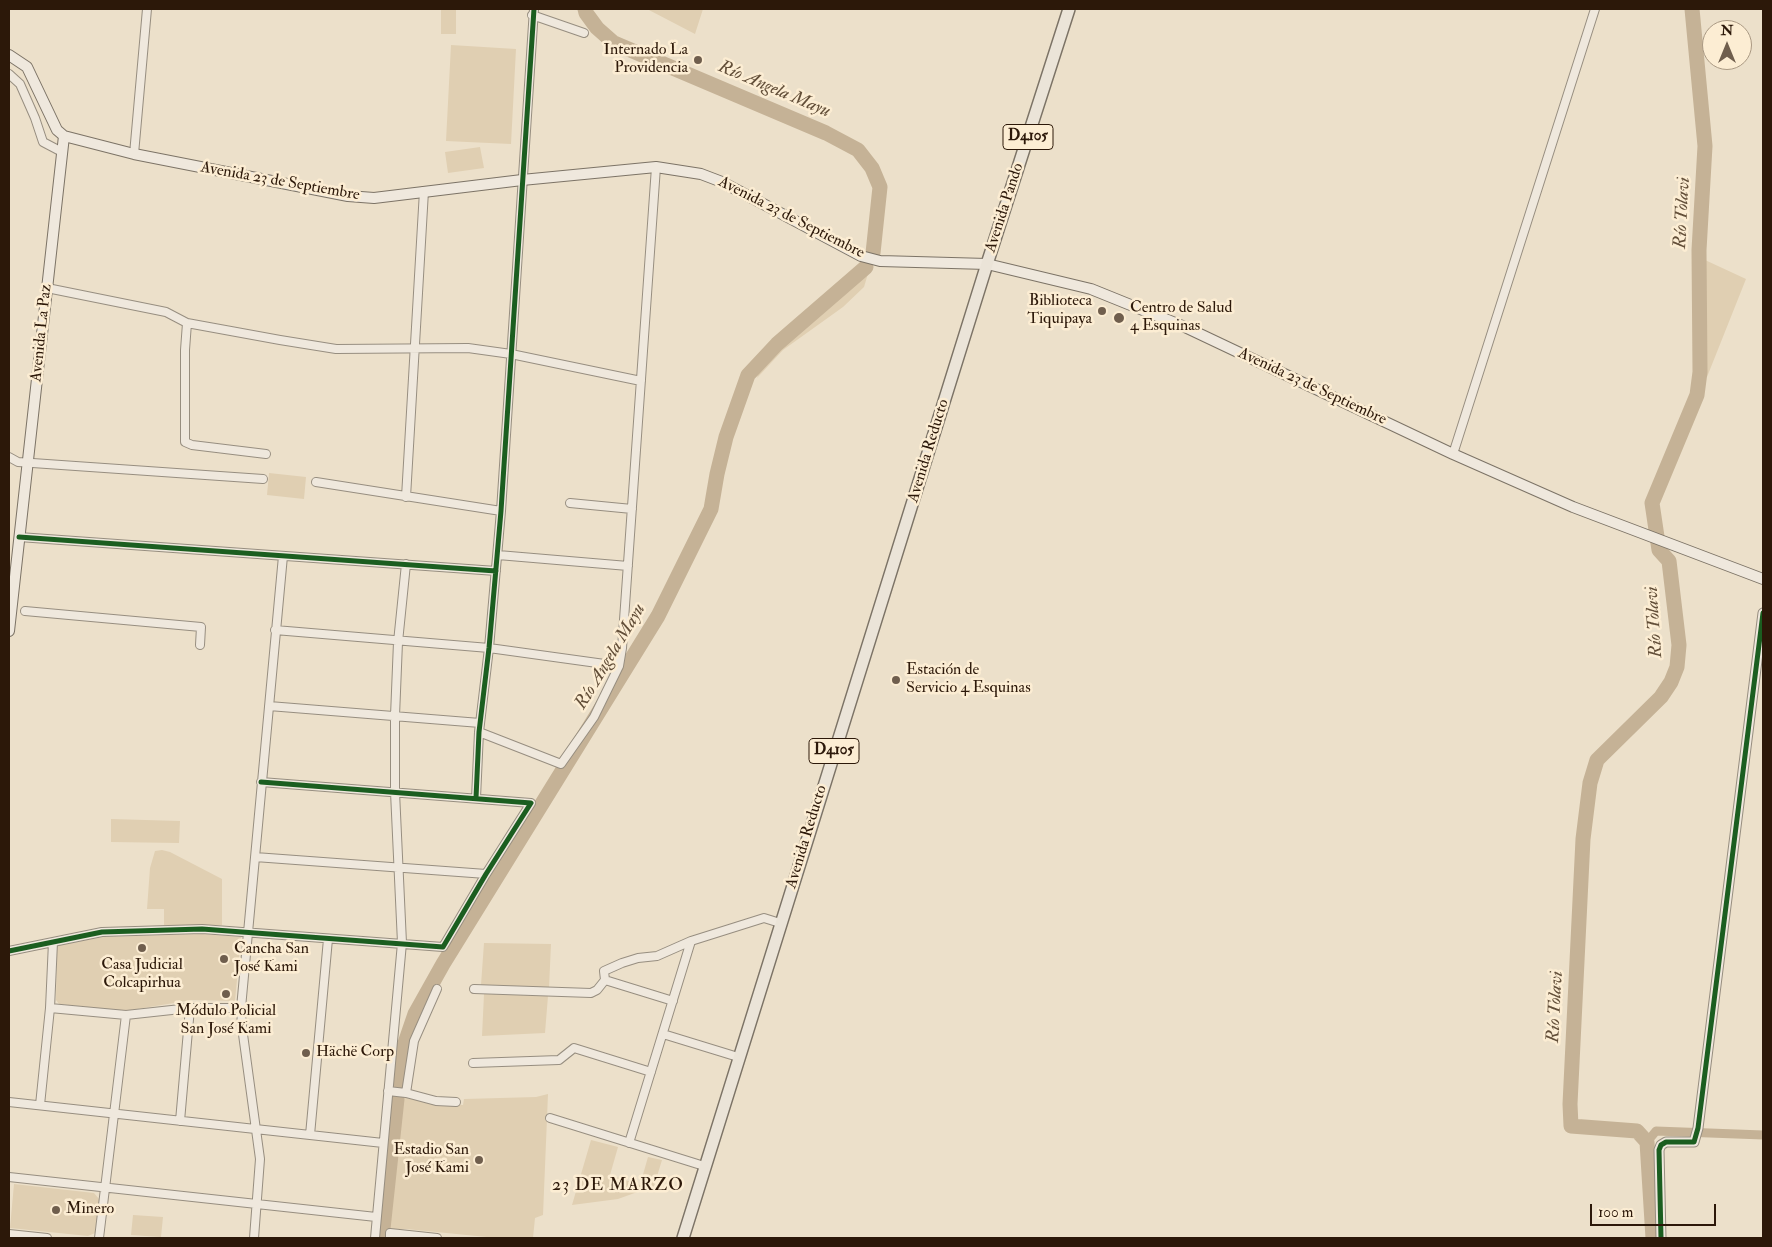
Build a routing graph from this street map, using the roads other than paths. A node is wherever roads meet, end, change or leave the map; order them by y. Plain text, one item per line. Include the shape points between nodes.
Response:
1 (147, 9) edge
2 (1069, 9) edge
3 (1595, 9) edge
4 (533, 12) edge
5 (584, 33) dead end
6 (9, 55) edge
7 (9, 74) edge
8 (64, 136) junction
9 (62, 152) junction
10 (134, 154) junction
11 (656, 167) junction
12 (522, 180) junction
13 (424, 191) junction
14 (987, 264) junction
15 (47, 288) junction
16 (188, 323) junction
17 (415, 349) junction
18 (511, 354) junction
19 (641, 381) junction
20 (266, 454) dead end
21 (1454, 454) junction
22 (9, 457) edge
23 (28, 462) junction
24 (263, 479) dead end
25 (316, 482) dead end
26 (406, 497) junction
27 (570, 503) dead end
28 (632, 509) junction
29 (501, 512) junction
30 (19, 537) junction
31 (498, 555) junction
32 (283, 556) junction
33 (406, 564) junction
34 (628, 566) junction
35 (496, 571) junction
36 (1763, 579) edge
37 (25, 611) dead end
38 (1763, 613) edge
39 (275, 630) junction
40 (9, 631) edge
41 (398, 642) junction
42 (200, 646) dead end
43 (489, 648) junction
44 (619, 666) junction
45 (269, 706) junction
46 (395, 716) junction
47 (480, 723) junction
48 (479, 732) junction
49 (261, 782) junction
50 (394, 792) junction
51 (476, 798) junction
52 (255, 857) junction
53 (400, 867) junction
54 (486, 874) junction
55 (780, 923) junction
56 (249, 932) junction
57 (328, 940) junction
58 (691, 941) junction
59 (52, 942) junction
60 (402, 943) junction
61 (9, 951) edge
62 (605, 980) junction
63 (437, 989) dead end
64 (474, 989) dead end
65 (673, 1001) junction
66 (50, 1008) junction
67 (190, 1008) junction
68 (241, 1008) junction
69 (126, 1015) junction
70 (663, 1034) junction
71 (738, 1057) junction
72 (473, 1063) dead end
73 (651, 1072) junction
74 (388, 1091) junction
75 (406, 1093) junction
76 (9, 1102) edge
77 (456, 1102) dead end
78 (40, 1106) junction
79 (114, 1114) junction
80 (550, 1118) dead end
81 (180, 1121) junction
82 (256, 1129) junction
83 (310, 1135) junction
84 (383, 1143) junction
85 (629, 1143) junction
86 (704, 1166) junction
87 (9, 1177) edge
88 (105, 1188) junction
89 (257, 1204) junction
90 (376, 1217) junction
91 (9, 1234) edge
92 (46, 1238) edge
93 (99, 1238) edge
94 (254, 1238) edge
95 (375, 1238) edge
96 (390, 1238) edge
97 (437, 1238) edge
98 (682, 1238) edge
99 (1661, 1238) edge

1 - 10 street
2 - 14 main road, Avenida Pando / D4105
3 - 21 street
4 - 5 street
4 - 12 street
6 - 8 main road via 27,68 57,130
7 - 9 street via 20,84 43,142
8 - 9 main road, Avenida La Paz
8 - 10 main road, Avenida 23 de Septiembre
9 - 15 main road, Avenida La Paz
10 - 13 main road, Avenida 23 de Septiembre via 348,196 374,198
11 - 12 main road, Avenida 23 de Septiembre
11 - 14 main road, Avenida 23 de Septiembre via 701,174 722,182 861,256 880,261
11 - 19 street
12 - 13 main road, Avenida 23 de Septiembre
12 - 18 street
13 - 17 street
14 - 21 main road, Avenida 23 de Septiembre via 1091,289 1173,322
14 - 55 main road, Avenida Reducto / D4105
15 - 16 street via 166,312
15 - 23 main road, Avenida La Paz
16 - 17 street via 336,349
16 - 20 street via 185,442
17 - 18 street via 468,348
17 - 26 street
18 - 19 street
18 - 29 street
19 - 28 street
21 - 36 main road, Avenida 23 de Septiembre via 1573,507
22 - 23 street via 18,462
23 - 24 street
23 - 30 main road, Avenida La Paz
25 - 26 street
26 - 29 street
27 - 28 street
28 - 34 street
29 - 31 street
30 - 32 street
30 - 40 main road, Avenida La Paz
31 - 34 street
31 - 35 street
32 - 33 street
32 - 39 street
33 - 35 street
33 - 41 street
34 - 44 street
35 - 43 street
37 - 42 street via 201,627
38 - 99 street via 1697,1133 1694,1142 1666,1142 1659,1150
39 - 41 street
39 - 45 street
41 - 43 street
41 - 46 street
43 - 44 street
43 - 47 street
44 - 48 street via 594,716 561,764
45 - 46 street
45 - 49 street
46 - 47 street
46 - 50 street
47 - 48 street
48 - 51 street
49 - 50 street
49 - 52 street
50 - 51 street
50 - 53 street
51 - 54 street via 531,803
52 - 53 street
52 - 56 street
53 - 54 street
53 - 60 street
54 - 60 street via 443,947
55 - 58 street via 764,918
55 - 71 main road, Avenida Reducto / D4105
56 - 57 street
56 - 59 street via 202,929 102,932
56 - 68 street
57 - 60 street
57 - 83 street
58 - 62 street via 658,956 638,958 604,971
58 - 65 street
59 - 61 street
59 - 66 street
60 - 74 street
62 - 64 street via 591,993
62 - 65 street
63 - 75 street via 414,1041
65 - 70 street
66 - 69 street
66 - 78 street
67 - 68 street
67 - 69 street
67 - 81 street
68 - 82 street
69 - 79 street
70 - 71 street
70 - 73 street
71 - 86 main road, Avenida Reducto / D4105
72 - 73 street via 559,1060 574,1048
73 - 85 street
74 - 75 street
74 - 84 street
75 - 77 street via 436,1101
76 - 78 street
78 - 79 street
79 - 81 street
79 - 88 street
80 - 85 street
81 - 82 street
82 - 83 street
82 - 89 street via 260,1159
83 - 84 street
84 - 90 street
85 - 86 street
86 - 98 main road, Avenida Reducto / D4105
87 - 88 street
88 - 89 street
88 - 93 street
89 - 90 street
89 - 94 street
90 - 95 street
91 - 92 street
96 - 97 street via 390,1233

